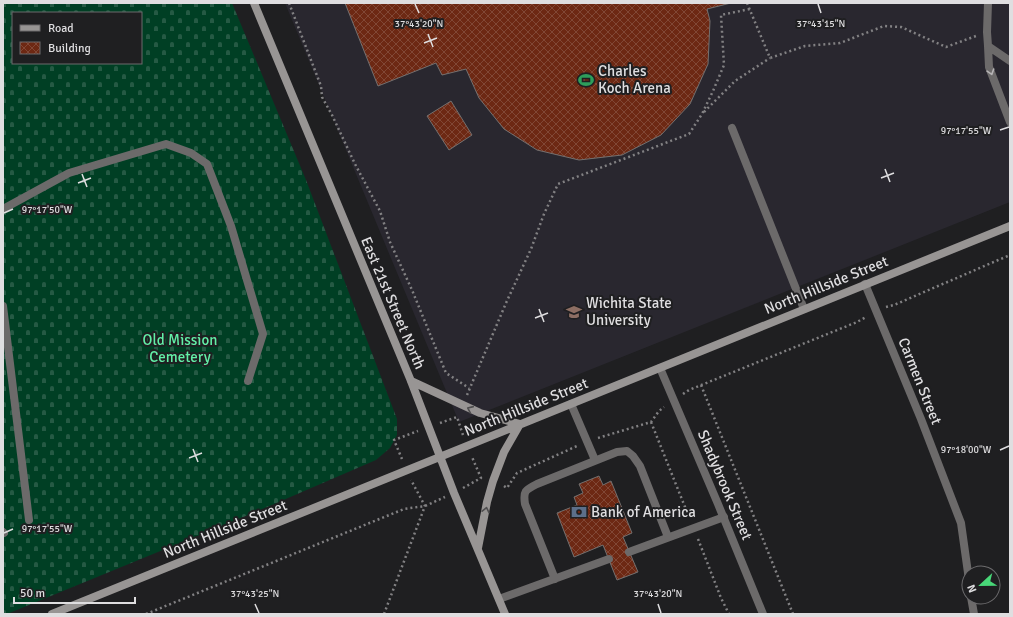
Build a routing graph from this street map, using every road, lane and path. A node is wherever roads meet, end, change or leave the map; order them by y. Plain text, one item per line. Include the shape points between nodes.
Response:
1 (254, 3) edge
2 (288, 3) edge
3 (747, 3) edge
4 (988, 3) edge
5 (750, 9) junction
6 (987, 32) junction
7 (988, 46) junction
8 (770, 58) junction
9 (1010, 61) edge
10 (702, 114) junction
11 (1010, 122) edge
12 (732, 128) dead end
13 (3, 209) edge
14 (1010, 226) edge
15 (1010, 255) edge
16 (865, 284) junction
17 (3, 306) edge
18 (804, 309) junction
19 (876, 310) junction
20 (660, 368) junction
21 (248, 381) dead end
22 (411, 382) junction
23 (701, 385) junction
24 (470, 388) junction
25 (674, 400) junction
26 (571, 404) junction
27 (462, 405) junction
28 (457, 417) dead end
29 (520, 424) junction
30 (588, 442) junction
31 (441, 457) junction
32 (595, 460) junction
33 (481, 478) dead end
34 (493, 481) junction
35 (724, 517) junction
36 (29, 520) dead end
37 (668, 537) junction
38 (478, 548) junction
39 (630, 552) dead end
40 (609, 560) dead end
41 (967, 565) edge
42 (555, 579) junction
43 (499, 599) junction
44 (52, 614) edge
45 (146, 614) edge
46 (384, 614) edge
47 (505, 614) edge
48 (763, 614) edge
49 (793, 614) edge

1 - 22 main road, East 21st Street North
2 - 24 path via 321,86 322,97 380,211 390,242 446,373
3 - 5 path
4 - 6 street
5 - 8 path
5 - 10 path via 721,15 724,65
6 - 7 street
6 - 8 path via 946,47 901,27 884,26 840,43 805,46
7 - 9 street
7 -> 11 street via 989,67
8 - 10 path via 735,81
10 - 24 path via 689,134 558,184
12 - 18 street
13 - 21 street via 69,173 166,144 191,153 207,164 231,226 263,334
14 - 16 main road, North Hillside Street
15 - 19 path
16 - 18 main road, North Hillside Street
16 - 19 street, Carmen Street
17 - 36 street
18 - 20 main road, North Hillside Street
19 - 23 path via 856,322
19 - 41 street, Carmen Street via 961,524
20 - 25 street, Shadybrook Street
20 - 26 main road, North Hillside Street
22 - 27 main road
22 - 31 main road, East 21st Street North
23 - 25 path
23 - 49 path
24 - 27 path
25 - 30 path via 659,411 651,422
25 - 35 street, Shadybrook Street
26 - 29 main road, North Hillside Street
26 - 30 street
27 - 28 path
29 -> 27 main road
29 - 31 main road, North Hillside Street
29 - 34 main road via 504,452
30 - 32 street
30 - 34 path via 517,473 507,488
31 - 38 main road, East 21st Street North
31 - 44 main road, North Hillside Street
32 - 37 street via 626,451 633,456 640,466
32 - 42 street via 528,488 524,495 525,504
33 - 34 path
38 -> 34 main road
35 - 37 street
35 - 48 street, Shadybrook Street
37 - 39 street
38 - 43 main road, East 21st Street North
40 - 42 street
42 - 43 street
43 - 47 main road, East 21st Street North
45 - 46 path via 404,509 425,506

